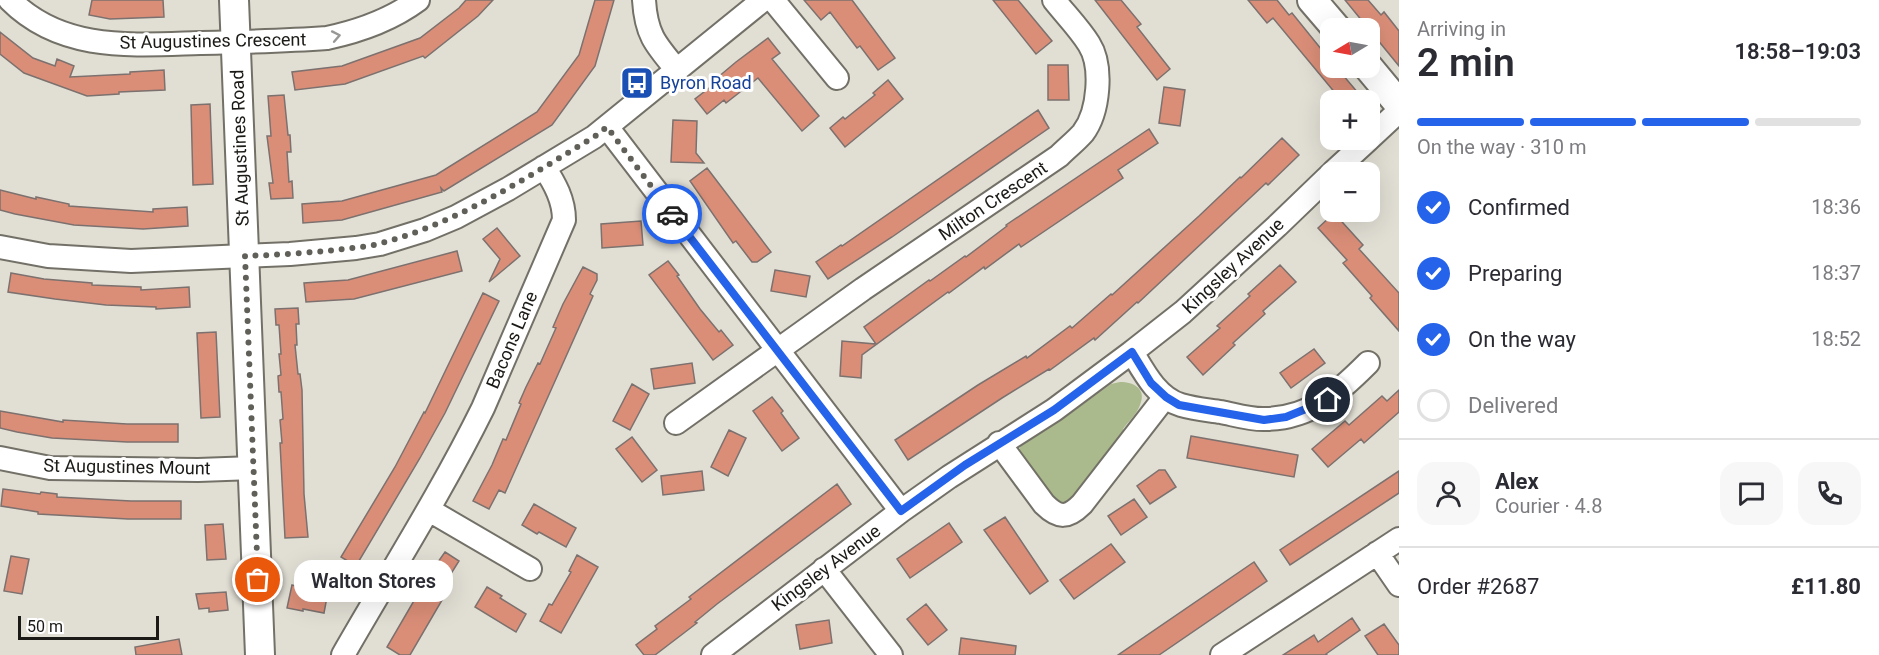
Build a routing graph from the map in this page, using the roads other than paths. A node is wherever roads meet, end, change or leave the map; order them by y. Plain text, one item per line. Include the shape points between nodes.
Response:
1 (10, 0) edge
2 (234, 0) edge
3 (418, 0) edge
4 (644, 0) edge
5 (763, 0) edge
6 (773, 0) edge
7 (1054, 0) edge
8 (1312, 0) edge
9 (1327, 18) edge
10 (236, 42) junction
11 (677, 70) junction
12 (837, 78) dead end
13 (1377, 78) edge
14 (1399, 104) edge
15 (1399, 111) edge
16 (607, 127) junction
17 (1380, 129) edge
18 (1357, 150) edge
19 (1345, 162) edge
20 (544, 167) junction
21 (1320, 185) edge
22 (0, 247) edge
23 (245, 256) junction
24 (777, 351) junction
25 (1132, 352) junction
26 (1368, 363) dead end
27 (1166, 397) junction
28 (676, 423) dead end
29 (999, 443) junction
30 (0, 458) edge
31 (254, 468) junction
32 (429, 510) junction
33 (901, 511) junction
34 (1399, 539) edge
35 (1377, 554) junction
36 (824, 568) junction
37 (530, 569) dead end
38 (1399, 585) edge
39 (261, 655) edge
40 (344, 655) edge
41 (714, 655) edge
42 (891, 655) edge
43 (1222, 655) edge

1 - 10 street, St Augustines Crescent via 47,27 104,44
2 - 10 street, St Augustines Road
10 -> 3 street, St Augustines Crescent via 327,38 352,33 406,10
4 - 11 street via 648,31
5 - 11 street
6 - 12 street
7 - 24 street, Milton Crescent via 1088,43 1095,63 1097,93 1084,131 1059,156
8 - 9 street
10 - 23 street, St Augustines Road
11 - 16 street
13 - 14 street
15 - 17 street, Kingsley Avenue
16 - 20 street
16 - 24 street
18 - 19 street, Kingsley Avenue
20 - 23 street via 456,217 380,244
20 - 32 street, Bacons Lane via 564,206 564,220 483,408
21 - 25 street, Kingsley Avenue via 1183,312
22 - 23 street via 48,256 131,261
23 - 31 street, St Augustines Road
24 - 28 street, Milton Crescent
24 - 33 street
25 - 27 street via 1151,383
25 - 29 street, Kingsley Avenue via 1054,410
26 - 27 street via 1328,400 1286,417 1264,420 1179,405
27 - 29 street via 1082,504 1063,516 1052,513 1044,504
29 - 33 street, Kingsley Avenue
30 - 31 street, St Augustines Mount via 50,468
31 - 39 street, St Augustines Road
32 - 37 street
32 - 40 street, Bacons Lane
33 - 36 street, Kingsley Avenue
34 - 35 street
35 - 38 street
35 - 43 street
36 - 41 street, Kingsley Avenue
36 - 42 street

